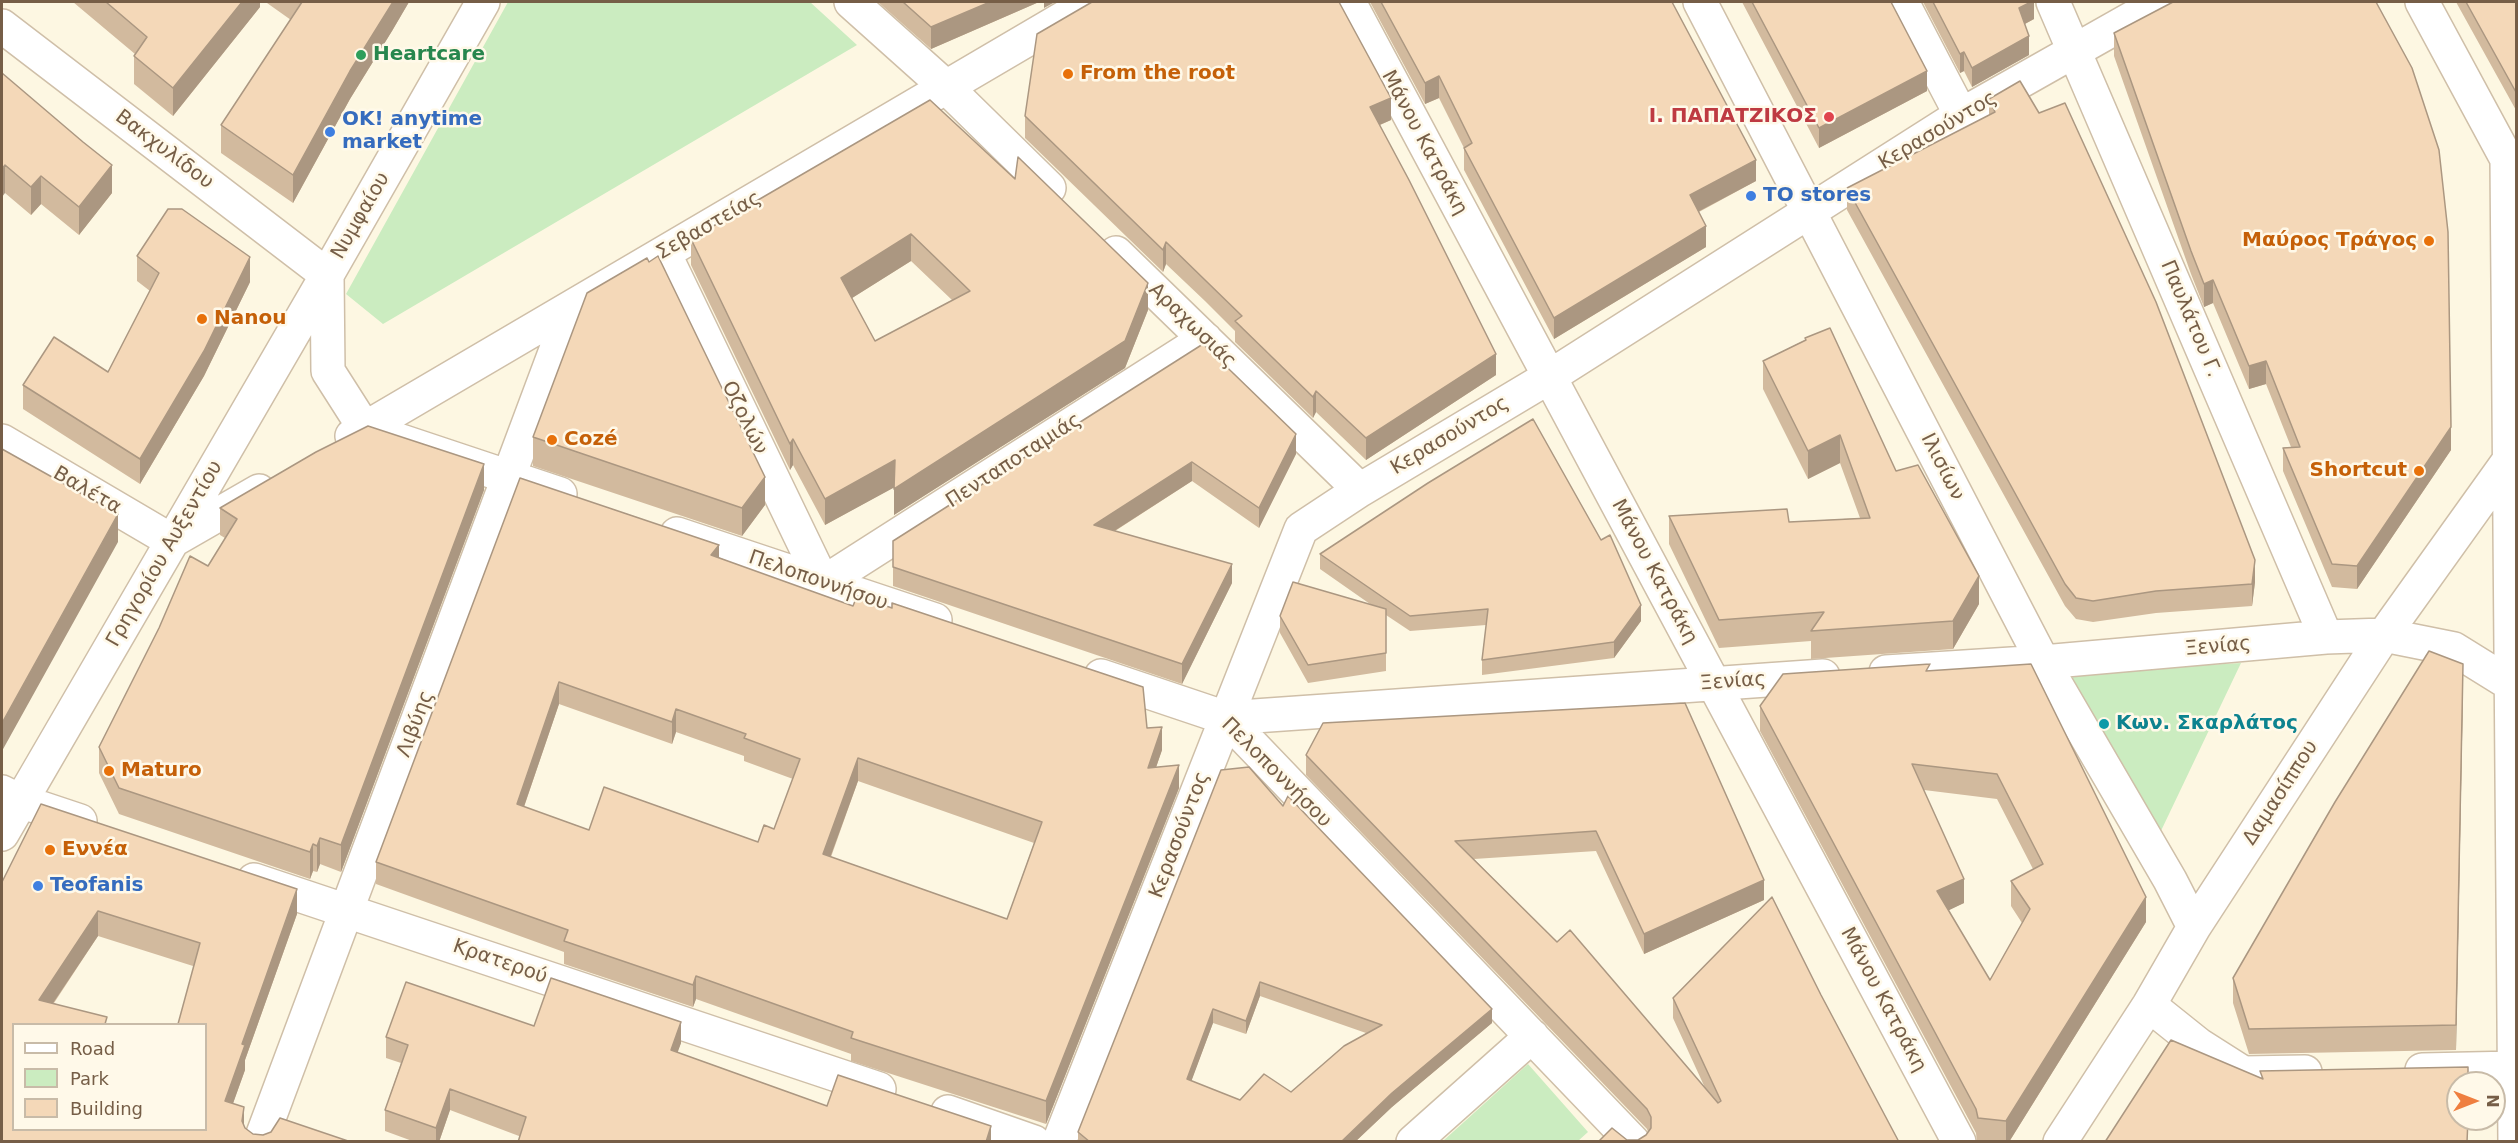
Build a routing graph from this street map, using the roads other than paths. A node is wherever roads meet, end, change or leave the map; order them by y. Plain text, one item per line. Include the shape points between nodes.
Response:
1 (483, 2) edge
2 (851, 2) edge
3 (1091, 2) edge
4 (1349, 2) edge
5 (1701, 2) edge
6 (1902, 2) edge
7 (2053, 2) edge
8 (2161, 2) edge
9 (2422, 2) edge
10 (2, 26) edge
11 (2074, 50) junction
12 (946, 87) junction
13 (1961, 115) junction
14 (2512, 167) edge
15 (1071, 209) edge
16 (1809, 210) junction
17 (1096, 233) edge
18 (664, 253) junction
19 (327, 275) junction
20 (572, 307) junction
21 (1205, 339) junction
22 (1549, 377) junction
23 (364, 429) junction
24 (2, 441) edge
25 (324, 452) edge
26 (2513, 457) edge
27 (284, 476) edge
28 (508, 477) junction
29 (1360, 490) junction
30 (587, 504) edge
31 (643, 522) edge
32 (172, 541) junction
33 (823, 583) junction
34 (957, 628) edge
35 (2384, 635) junction
36 (2326, 637) junction
37 (2043, 662) junction
38 (1069, 665) edge
39 (1713, 683) junction
40 (2512, 685) junction
41 (1226, 718) junction
42 (11, 796) edge
43 (110, 831) edge
44 (2, 834) edge
45 (223, 869) edge
46 (346, 910) junction
47 (2194, 927) junction
48 (2149, 1005) junction
49 (1532, 1036) junction
50 (2516, 1068) edge
51 (2397, 1070) edge
52 (2338, 1071) edge
53 (1616, 1136) edge
54 (260, 1142) edge
55 (1034, 1142) edge
56 (1059, 1142) edge
57 (1413, 1142) edge
58 (1959, 1142) edge
59 (2060, 1142) edge
60 (2516, 1142) edge

1 - 19 street, Νυμφαίου
2 - 12 street
3 - 12 street, Σεβαστείας
4 - 22 street, Μάνου Κατράκη
5 - 16 street, Ιλισίων
6 - 13 street
7 - 11 street, Παυλάτου Γ.
8 - 11 street, Κερασούντος
9 - 14 street
10 - 19 street, Βακχυλίδου
11 - 13 street, Κερασούντος
11 - 36 street, Παυλάτου Γ.
12 - 15 street
12 - 18 street, Σεβαστείας
13 - 16 street, Κερασούντος
14 - 26 street
16 - 22 street, Κερασούντος
16 - 37 street, Ιλισίων
17 - 21 street, Αραχωσιάς
18 - 20 street, Σεβαστείας
18 - 33 street, Οζολών
19 - 23 street via 328,371
19 - 32 street, Γρηγορίου Αυξεντίου
20 - 23 street, Σεβαστείας
20 - 28 street, Λιβύης
21 - 29 street, Αραχωσιάς
21 - 33 street, Πενταποταμιάς
22 - 29 street, Κερασούντος
22 - 39 street, Μάνου Κατράκη
23 - 25 street, Σεβαστείας
23 - 28 street
24 - 32 street, Βαλέτα
26 - 35 street, Δαμασίππου
26 - 40 street
27 - 32 street
28 - 30 street
28 - 46 street, Λιβύης
29 - 41 street, Κερασούντος via 1301,529
31 - 33 street, Πελοποννήσου
32 - 42 street, Γρηγορίου Αυξεντίου
33 - 34 street, Πελοποννήσου
35 - 36 street, Ξενίας
35 - 40 street, Ξενίας via 2454,649
35 - 47 street, Δαμασίππου
36 - 37 street, Ξενίας
37 - 39 street, Ξενίας
37 - 47 street, Ιλισίων
38 - 41 street, Πελοποννήσου
39 - 41 street, Ξενίας
39 - 58 street, Μάνου Κατράκη
40 - 50 street
41 - 49 street, Πελοποννήσου
41 - 56 street, Κερασούντος
42 - 43 street
42 - 44 street, Γρηγορίου Αυξεντίου
45 - 46 street, Κρατερού
46 - 54 street, Λιβύης
46 - 55 street, Κρατερού
47 - 48 street, Δαμασίππου
48 - 52 street via 2199,1045 2243,1073
48 - 59 street, Δαμασίππου
49 - 53 street, Πελοποννήσου
49 - 57 street
50 - 51 street
50 - 60 street

